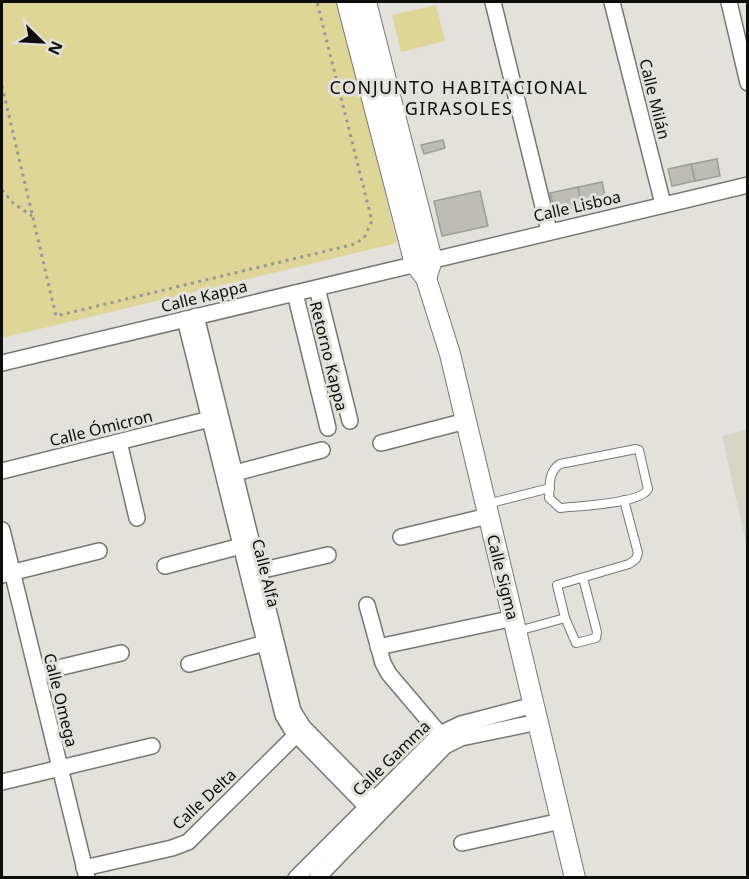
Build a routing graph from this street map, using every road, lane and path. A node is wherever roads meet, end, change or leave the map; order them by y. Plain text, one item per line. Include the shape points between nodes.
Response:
1 (317, 2) edge
2 (347, 2) edge
3 (366, 2) edge
4 (493, 2) edge
5 (612, 2) edge
6 (729, 2) edge
7 (747, 83) edge
8 (2, 86) edge
9 (747, 185) edge
10 (2, 190) edge
11 (663, 204) junction
12 (32, 217) junction
13 (549, 231) junction
14 (424, 267) junction
15 (317, 288) junction
16 (295, 293) junction
17 (190, 318) junction
18 (2, 363) edge
19 (210, 419) junction
20 (350, 421) dead end
21 (466, 422) junction
22 (328, 428) dead end
23 (119, 442) junction
24 (381, 443) dead end
25 (322, 450) dead end
26 (2, 471) edge
27 (235, 473) junction
28 (550, 488) junction
29 (624, 500) junction
30 (238, 510) junction
31 (487, 510) junction
32 (137, 518) dead end
33 (2, 530) edge
34 (401, 537) dead end
35 (241, 546) junction
36 (99, 551) dead end
37 (328, 555) dead end
38 (165, 566) dead end
39 (259, 571) junction
40 (7, 574) edge
41 (583, 578) junction
42 (367, 605) dead end
43 (565, 618) junction
44 (515, 625) junction
45 (265, 644) junction
46 (378, 647) junction
47 (121, 653) dead end
48 (189, 664) dead end
49 (37, 673) junction
50 (536, 714) junction
51 (440, 734) junction
52 (296, 735) junction
53 (152, 746) dead end
54 (60, 768) junction
55 (2, 782) edge
56 (370, 803) junction
57 (561, 821) junction
58 (462, 843) dead end
59 (86, 873) edge
60 (297, 877) edge
61 (317, 878) edge
62 (575, 878) edge

1 - 12 path via 372,221 364,238 355,244 57,316
2 - 14 street
3 - 14 street
4 - 13 street
5 - 11 street, Calle Milán
6 - 7 street
8 - 12 path
9 - 11 street, Calle Lisboa
10 - 12 path
11 - 13 street, Calle Lisboa
13 - 14 street, Calle Lisboa
14 - 15 street, Calle Kappa
14 - 21 street, Calle Sigma
15 - 16 street, Calle Kappa
15 - 20 street, Retorno Kappa
16 - 17 street, Calle Kappa
16 - 22 street, Retorno Kappa
17 - 18 street, Calle Kappa
17 - 19 street, Calle Alfa
17 - 27 street, Calle Alfa
19 - 23 street, Calle Ómicron
19 - 30 street, Calle Alfa
21 - 24 street
21 - 31 street, Calle Sigma
23 - 26 street, Calle Ómicron
23 - 32 street
25 - 27 street
27 - 30 street, Calle Alfa
28 - 29 lane via 549,498 560,508
28 - 29 lane via 553,469 560,464 636,449 648,489 643,495
28 - 31 lane
29 - 41 lane via 637,546 636,559
30 - 35 street, Calle Alfa
30 - 39 street, Calle Alfa
31 - 34 street
31 - 44 street, Calle Sigma
33 - 40 street, Calle Omega
35 - 38 street
35 - 45 street, Calle Alfa
36 - 40 street
37 - 39 street
39 - 56 street, Calle Alfa via 297,719
40 - 49 street, Calle Omega
41 - 43 lane via 557,585
41 - 43 lane via 596,638 576,643
42 - 46 street
43 - 44 lane
44 - 46 street
44 - 50 street, Calle Sigma
45 - 48 street
45 - 52 street, Calle Alfa via 283,715
46 - 51 street via 388,674
47 - 49 street
49 - 54 street, Calle Omega
50 - 51 street, Calle Gamma via 460,724
50 - 57 street, Calle Sigma
50 - 61 street, Calle Gamma via 461,738 435,754
51 - 56 street, Calle Gamma
52 - 56 street, Calle Alfa
52 - 59 street, Calle Delta via 188,842
53 - 54 street
54 - 55 street
54 - 59 street, Calle Omega
56 - 60 street, Calle Gamma
57 - 58 street
57 - 62 street, Calle Sigma

